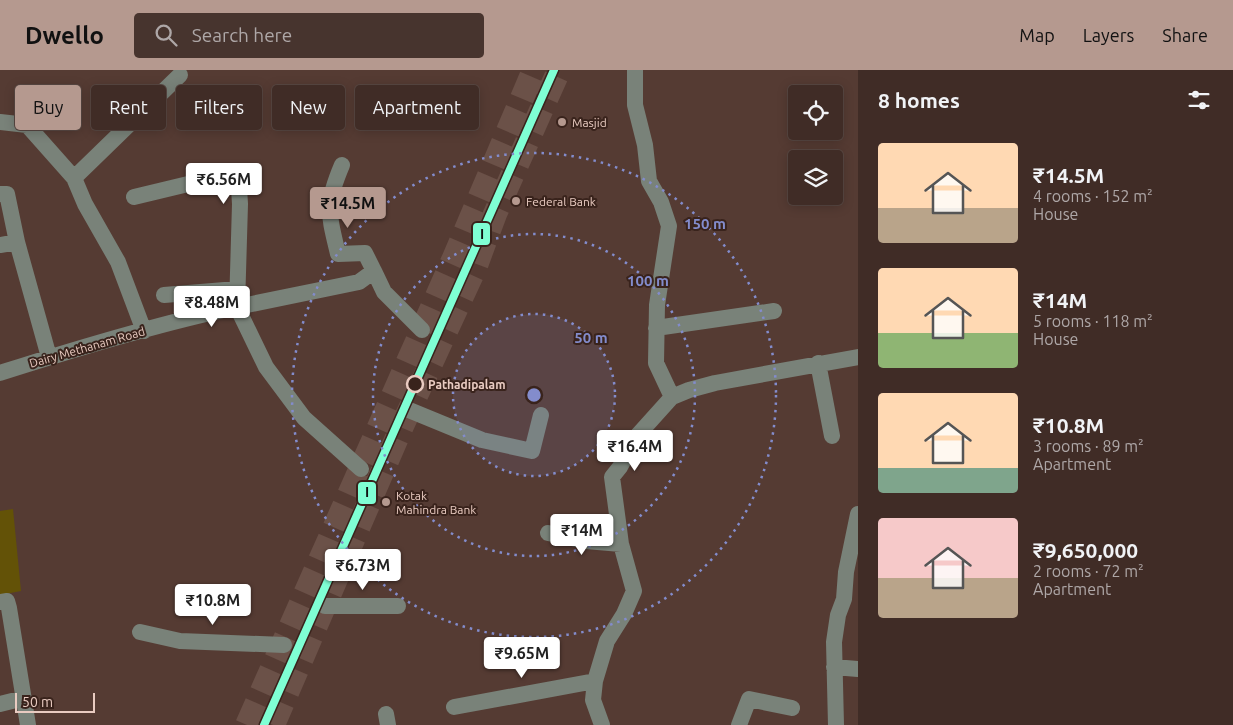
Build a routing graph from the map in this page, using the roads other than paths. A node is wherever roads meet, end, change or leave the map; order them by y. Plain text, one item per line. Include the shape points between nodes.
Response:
1 (635, 70) edge
2 (180, 75) dead end
3 (0, 122) edge
4 (342, 164) dead end
5 (74, 178) junction
6 (0, 194) edge
7 (134, 197) dead end
8 (17, 242) junction
9 (0, 245) edge
10 (374, 270) junction
11 (237, 289) junction
12 (164, 295) dead end
13 (237, 307) junction
14 (774, 311) dead end
15 (656, 328) junction
16 (422, 330) dead end
17 (144, 331) junction
18 (49, 357) junction
19 (858, 357) edge
20 (818, 363) junction
21 (0, 373) edge
22 (672, 397) junction
23 (409, 410) dead end
24 (541, 415) dead end
25 (832, 436) dead end
26 (361, 469) dead end
27 (858, 514) edge
28 (548, 533) dead end
29 (621, 544) junction
30 (0, 602) edge
31 (325, 606) dead end
32 (398, 606) dead end
33 (140, 632) dead end
34 (284, 645) dead end
35 (834, 667) junction
36 (858, 669) edge
37 (595, 681) junction
38 (24, 698) junction
39 (0, 704) edge
40 (454, 707) dead end
41 (792, 708) dead end
42 (28, 725) edge
43 (602, 725) edge
44 (739, 725) edge
45 (836, 725) edge

1 - 15 street via 635,105 645,145 649,182 661,202 669,226
2 - 5 street
3 - 5 street via 27,125
4 - 10 street via 331,190 328,214 338,254 365,253
5 - 17 street via 118,262
6 - 8 street via 7,194
7 - 11 street via 238,172
8 - 9 street
8 - 18 street
10 - 13 street, Dairy Methanam Road via 359,282
10 - 16 street via 384,292
11 - 12 street
11 - 13 street
13 - 17 street, Dairy Methanam Road
13 - 26 street via 266,367 304,418
14 - 15 street
15 - 22 street via 656,363
17 - 18 street, Dairy Methanam Road
18 - 21 street, Dairy Methanam Road
19 - 20 street
20 - 22 street via 785,372 715,383
20 - 25 street
22 - 29 street via 636,437 612,477
23 - 24 street via 482,440 532,451
27 - 35 street via 844,599 838,615
28 - 29 street
29 - 37 street via 634,591 607,641
30 - 38 street via 7,601 9,608
31 - 32 street
33 - 34 street via 180,641
35 - 36 street
35 - 45 street
37 - 40 street
37 - 43 street via 593,700
38 - 39 street
38 - 42 street
41 - 44 street via 749,699

